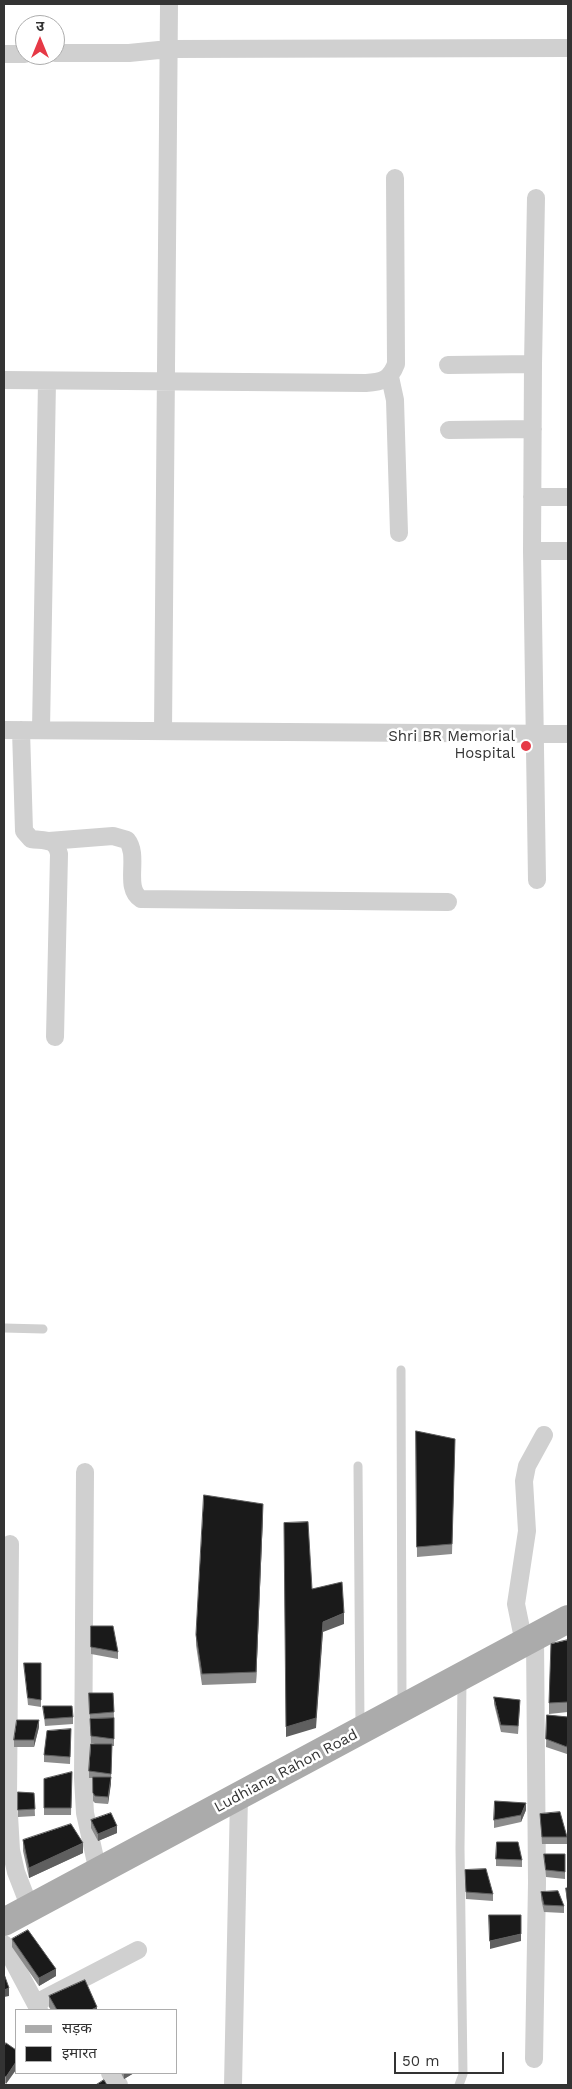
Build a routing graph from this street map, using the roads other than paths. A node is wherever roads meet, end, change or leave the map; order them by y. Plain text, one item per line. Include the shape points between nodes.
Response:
1 (169, 4) edge
2 (568, 48) edge
3 (169, 49) junction
4 (65, 53) edge
5 (395, 178) dead end
6 (536, 198) dead end
7 (533, 364) junction
8 (448, 365) dead end
9 (390, 377) junction
10 (4, 380) edge
11 (46, 381) junction
12 (166, 381) junction
13 (533, 429) junction
14 (449, 430) dead end
15 (568, 497) edge
16 (532, 498) junction
17 (399, 533) dead end
18 (532, 551) junction
19 (568, 551) edge
20 (12, 730) edge
21 (41, 730) junction
22 (163, 731) junction
23 (535, 734) junction
24 (568, 734) edge
25 (49, 840) junction
26 (537, 880) dead end
27 (448, 902) dead end
28 (55, 1036) dead end
29 (4, 1328) edge
30 (43, 1329) dead end
31 (401, 1370) dead end
32 (544, 1435) dead end
33 (358, 1466) dead end
34 (85, 1472) dead end
35 (10, 1544) dead end
36 (568, 1619) edge
37 (530, 1640) junction
38 (6, 1669) edge
39 (462, 1676) junction
40 (402, 1708) junction
41 (6, 1720) edge
42 (360, 1732) junction
43 (239, 1796) junction
44 (7, 1851) edge
45 (98, 1872) junction
46 (30, 1908) junction
47 (4, 1922) edge
48 (4, 1944) edge
49 (138, 1950) dead end
50 (37, 2007) edge
51 (534, 2059) dead end
52 (111, 2074) edge
53 (119, 2085) edge
54 (233, 2085) edge
55 (459, 2085) edge

1 - 3 street
2 - 3 street
3 - 4 street
3 - 12 street
5 - 9 street via 396,364
6 - 7 street
7 - 8 street
7 - 13 street
9 - 12 street via 379,382
9 - 17 street via 395,400
10 - 11 street
11 - 12 street
11 - 21 street
12 - 22 street
13 - 14 street
13 - 16 street
15 - 16 street
16 - 18 street
18 - 19 street
18 - 23 street
20 - 21 street
20 - 25 street via 24,831 31,839
21 - 22 street
22 - 23 street
23 - 24 street
23 - 26 street
25 - 27 street via 113,836 127,840 132,851 132,885 141,899
25 - 28 street via 58,847 60,861
29 - 30 lane
31 - 40 lane
32 - 37 street via 527,1466 524,1481 527,1531 516,1604
33 - 42 lane
34 - 45 street via 83,1778 85,1813
35 - 38 street
36 - 37 main road, Ludhiana Rahon Road
37 - 39 main road, Ludhiana Rahon Road
37 - 51 street via 537,1883
38 - 41 street
39 - 40 main road, Ludhiana Rahon Road
39 - 55 lane via 463,2074
40 - 42 main road, Ludhiana Rahon Road
41 - 44 street
42 - 43 main road, Ludhiana Rahon Road
43 - 45 main road, Ludhiana Rahon Road
43 - 54 street
44 - 46 street
45 - 46 main road, Ludhiana Rahon Road
46 - 47 main road, Ludhiana Rahon Road
48 - 50 street
49 - 50 street
52 - 53 street

